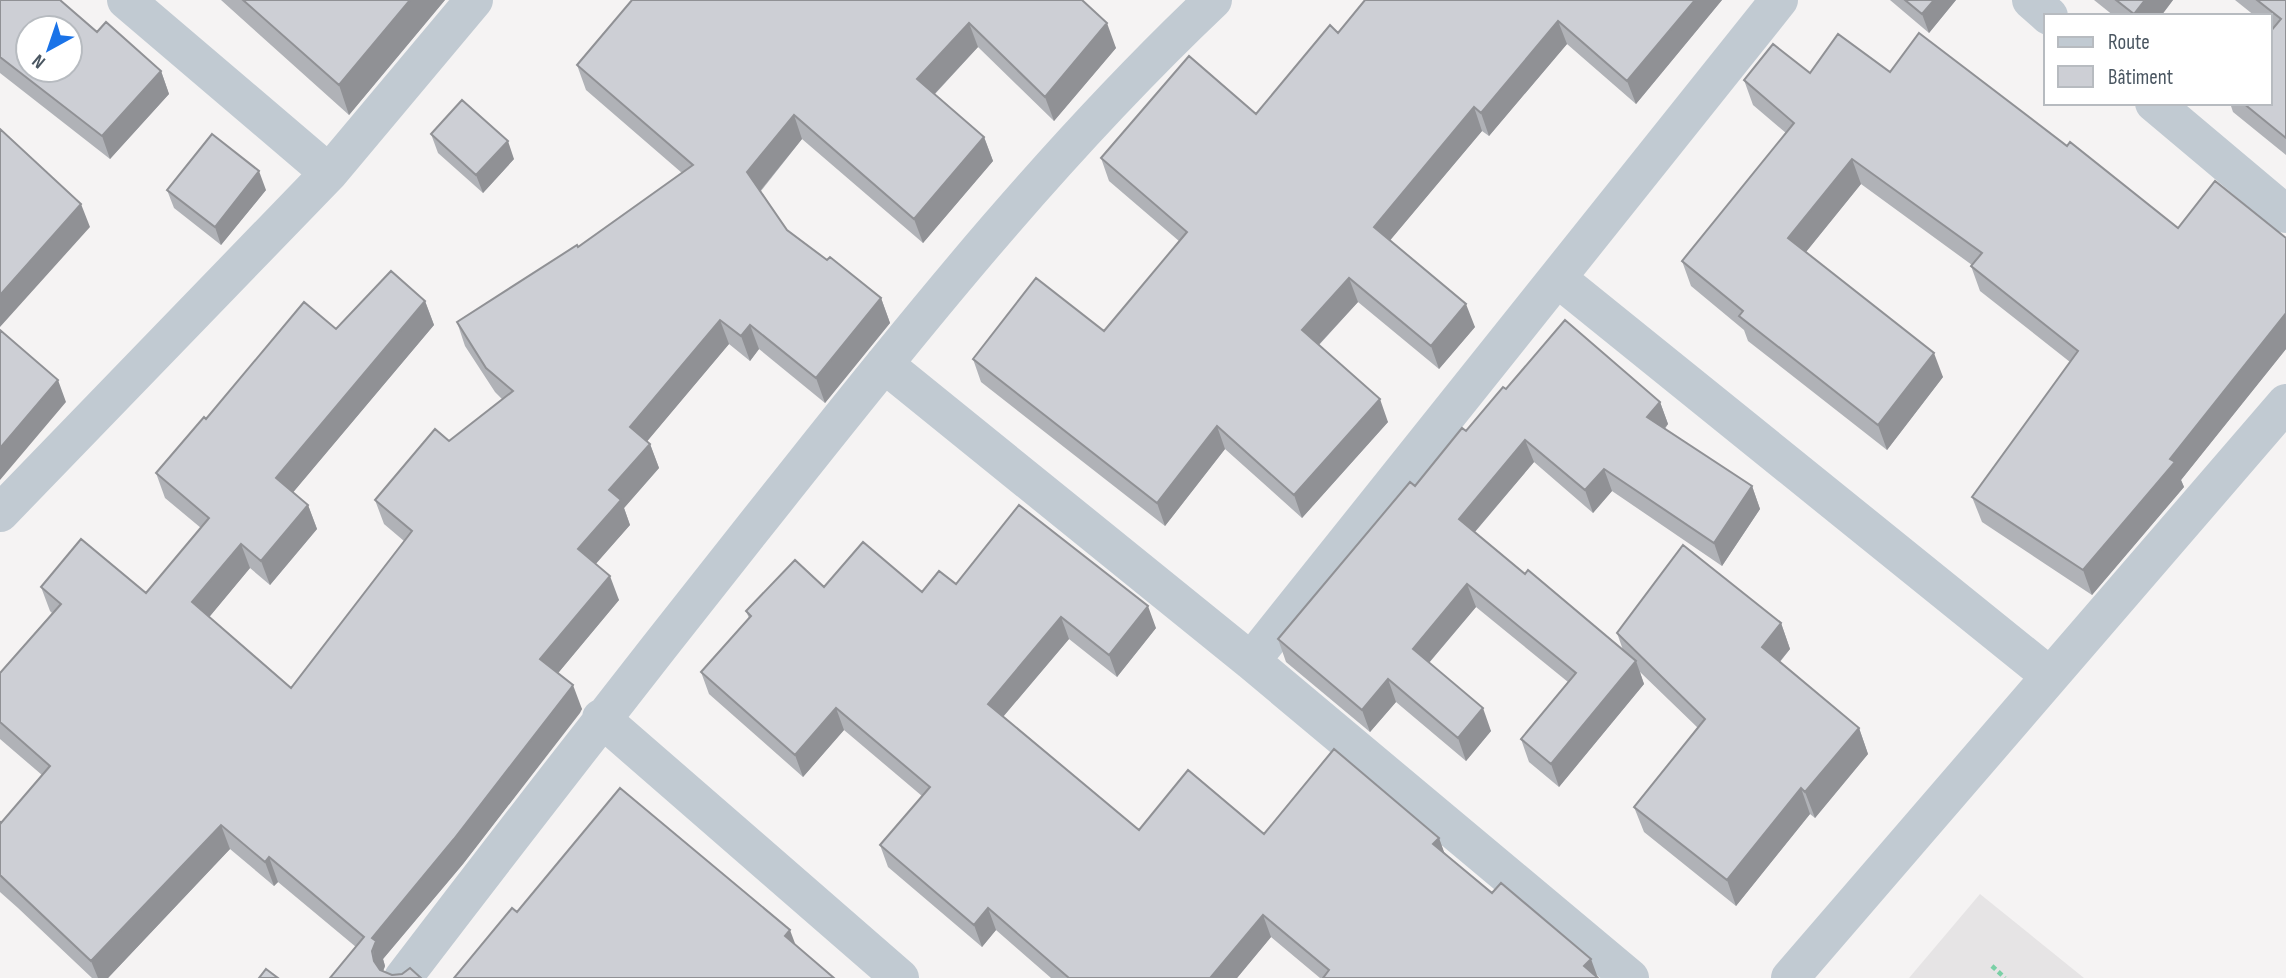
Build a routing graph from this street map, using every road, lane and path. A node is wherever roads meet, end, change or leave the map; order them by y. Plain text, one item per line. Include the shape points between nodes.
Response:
1 (126, 0) edge
2 (474, 0) edge
3 (1213, 0) edge
4 (1779, 0) edge
5 (2031, 0) edge
6 (2047, 14) edge
7 (2156, 105) edge
8 (328, 173) junction
9 (2286, 214) edge
10 (1557, 278) junction
11 (884, 363) junction
12 (2286, 404) edge
13 (0, 513) edge
14 (1251, 662) junction
15 (2050, 676) junction
16 (601, 718) junction
17 (1992, 966) dead end
18 (403, 978) edge
19 (900, 978) edge
20 (1630, 978) edge
21 (1790, 978) edge
22 (2005, 978) edge

1 - 8 street
2 - 8 street
3 - 11 street via 1150,60 1014,208
4 - 10 street
5 - 6 street
7 - 9 street
8 - 13 street
10 - 14 street
10 - 15 street
11 - 14 street
11 - 16 street
12 - 15 street
14 - 20 street
15 - 21 street
16 - 18 street
16 - 19 street
17 - 22 path

